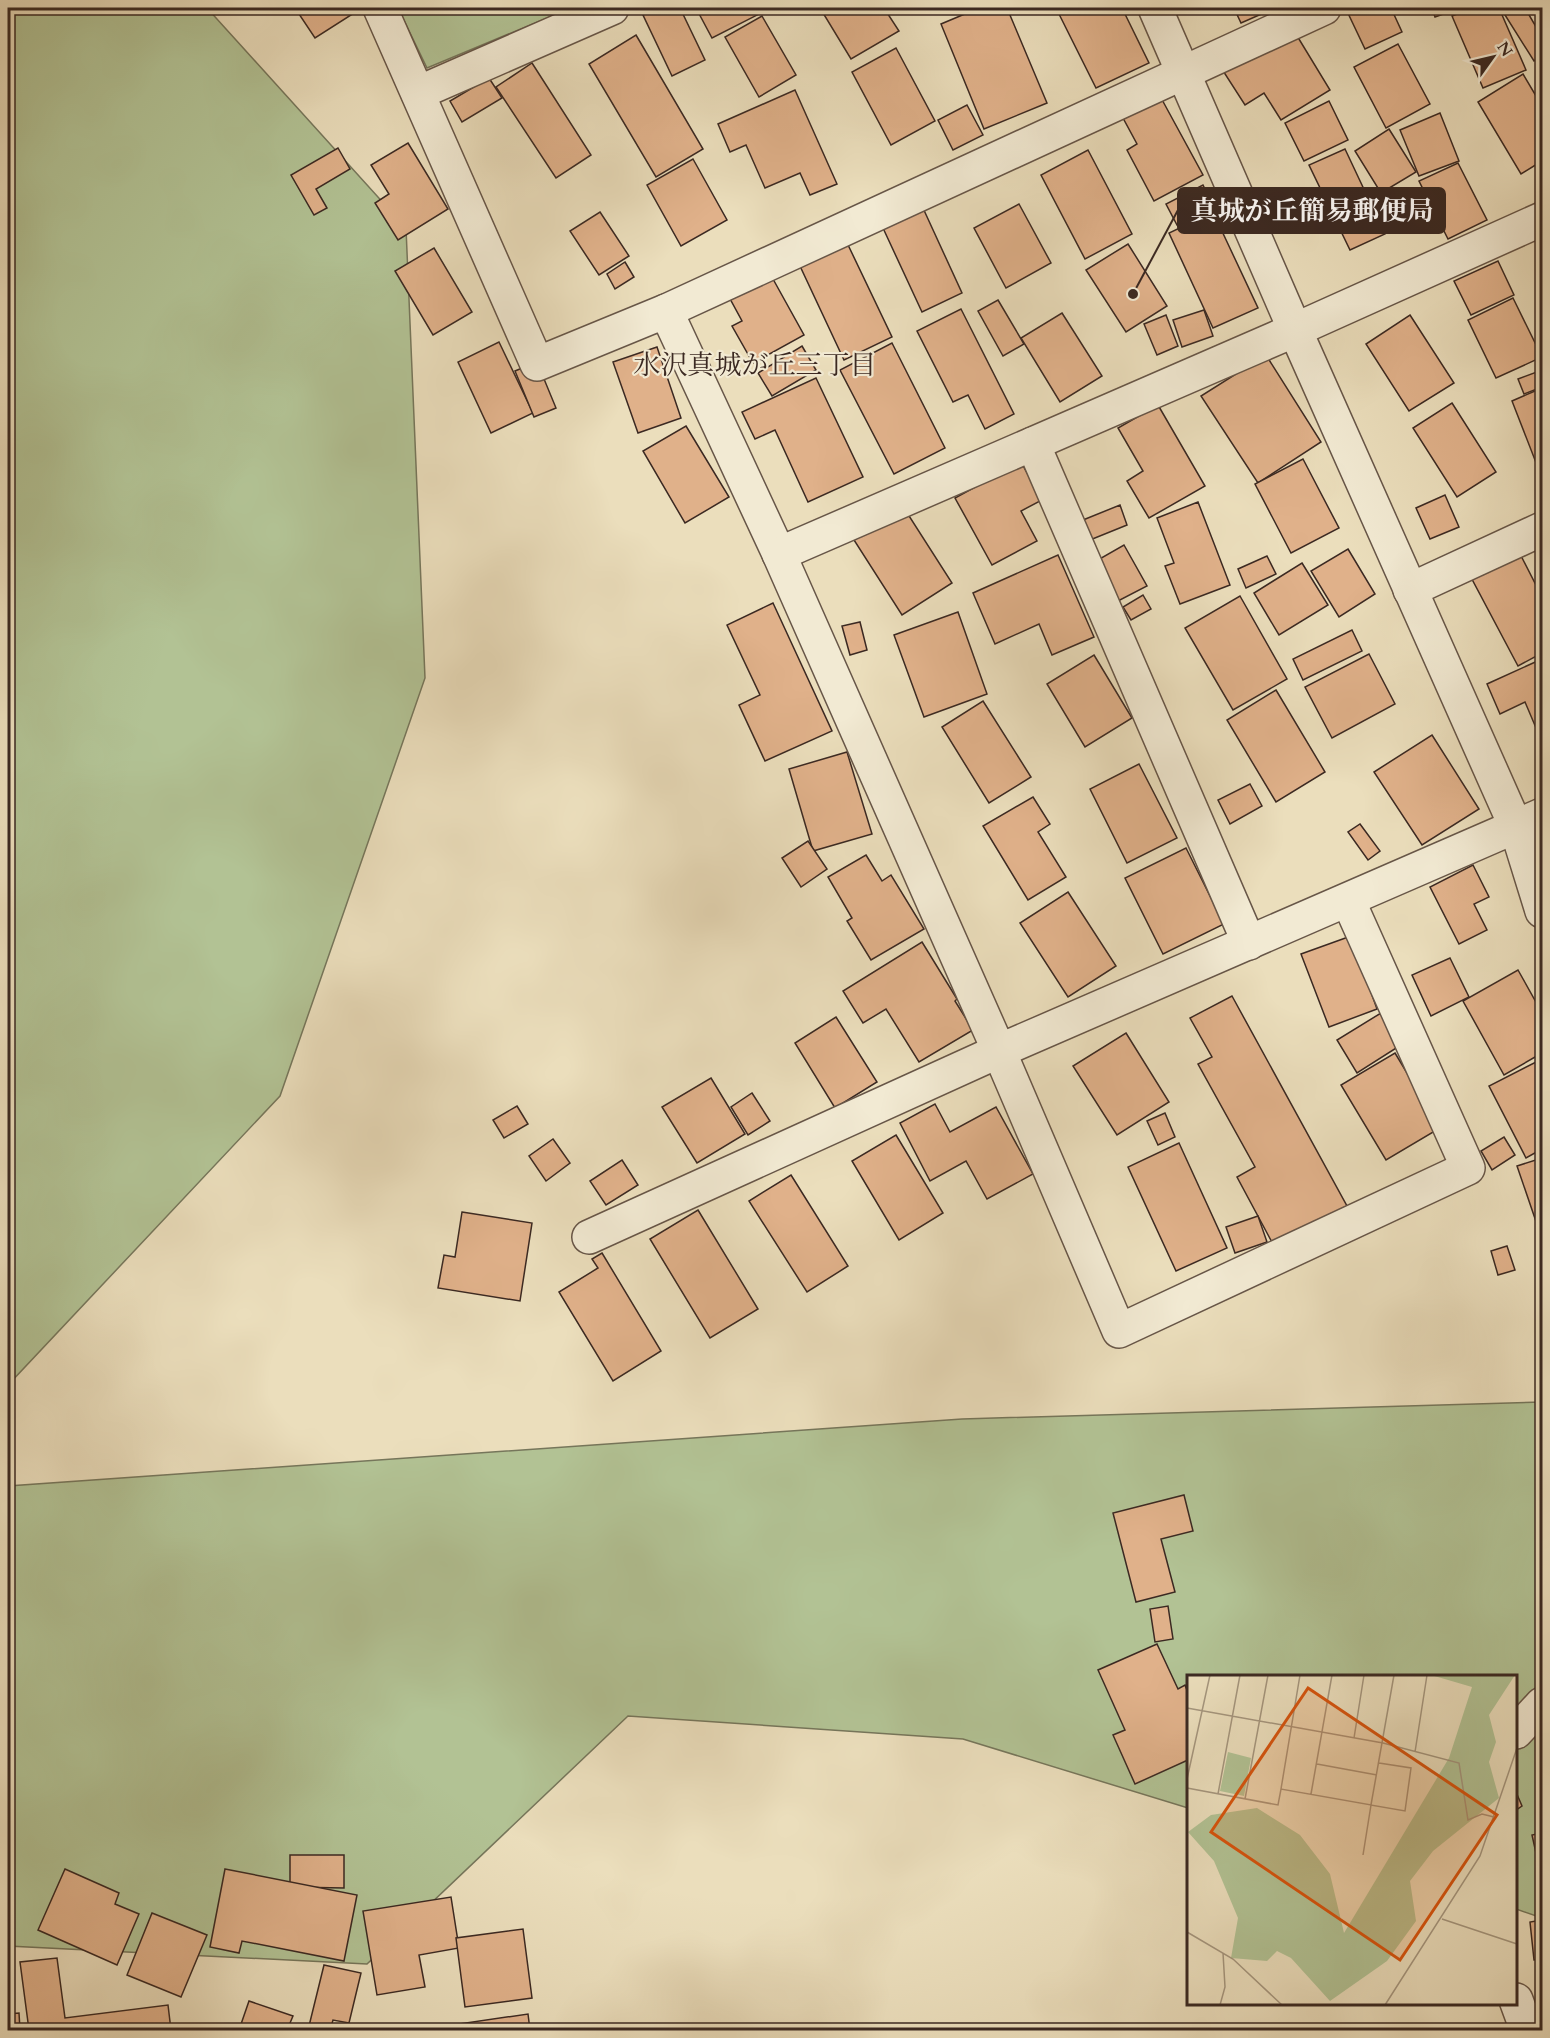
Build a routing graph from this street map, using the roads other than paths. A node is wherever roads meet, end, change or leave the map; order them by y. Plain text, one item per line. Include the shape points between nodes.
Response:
1 (380, 8) edge
2 (612, 8) edge
3 (1155, 8) edge
4 (1324, 8) edge
5 (1183, 71) junction
6 (418, 93) junction
7 (1542, 219) edge
8 (666, 310) junction
9 (1295, 330) junction
10 (1033, 444) junction
11 (1542, 529) edge
12 (778, 554) junction
13 (1410, 590) junction
14 (1529, 821) edge
15 (1348, 900) junction
16 (1542, 911) edge
17 (1249, 943) junction
18 (999, 1051) junction
19 (589, 1237) dead end
20 (1542, 1704) edge
21 (1517, 1730) edge
22 (1517, 2005) edge
23 (1527, 2031) edge

1 - 6 street
2 - 6 street
3 - 5 street
4 - 5 street
5 - 8 street
5 - 9 street
6 - 8 street via 537,364
7 - 9 street
8 - 12 street
9 - 10 street
9 - 13 street
10 - 12 street
10 - 17 street
11 - 13 street
12 - 18 street
13 - 14 street
14 - 15 street
14 - 16 street
15 - 17 street
15 - 18 street via 1468,1167 1119,1331
17 - 18 street
18 - 19 street
20 - 21 street
22 - 23 street

